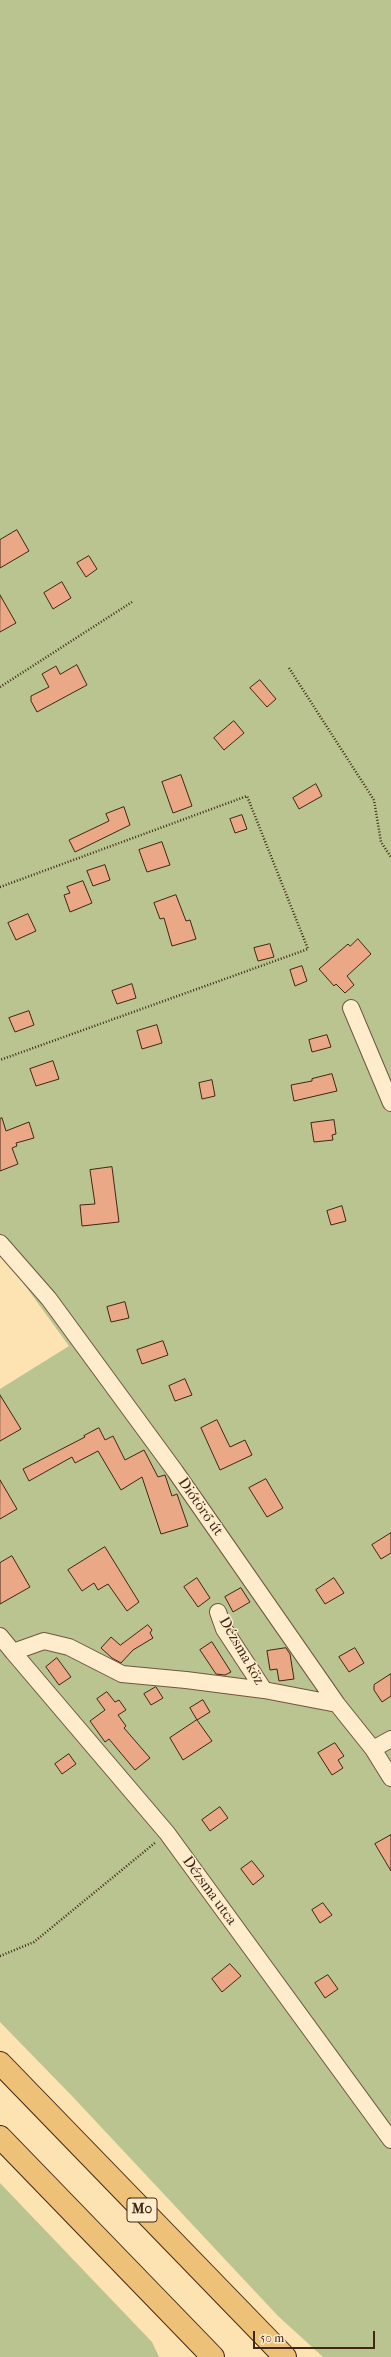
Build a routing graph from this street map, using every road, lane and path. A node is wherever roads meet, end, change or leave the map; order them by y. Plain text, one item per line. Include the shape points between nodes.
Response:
1 (132, 602) dead end
2 (289, 668) dead end
3 (0, 687) edge
4 (391, 857) edge
5 (0, 887) edge
6 (351, 1008) dead end
7 (0, 1060) edge
8 (391, 1103) edge
9 (0, 1243) edge
10 (218, 1612) dead end
11 (0, 1636) edge
12 (14, 1652) junction
13 (264, 1690) junction
14 (337, 1704) junction
15 (391, 1739) edge
16 (373, 1748) junction
17 (391, 1778) edge
18 (167, 1833) junction
19 (0, 1956) edge
20 (0, 2063) edge
21 (0, 2137) edge
22 (391, 2140) edge
23 (214, 2357) edge
24 (285, 2357) edge

1 - 3 path
2 - 4 path via 374,800 381,842
5 - 7 path via 247,796 308,949
6 - 8 street
9 - 14 street, Diótörő út via 49,1299 175,1471
10 - 13 street, Dézsma köz via 224,1629
11 - 12 street, Dézsma utca
12 - 13 street via 44,1641 69,1647 122,1674
12 - 18 street, Dézsma utca
13 - 14 street
14 - 16 street, Diótörő út
15 - 16 street
16 - 17 street, Diótörő út
18 - 19 path via 34,1942
18 - 22 street, Dézsma utca
20 - 24 highway, M0
21 - 23 highway

